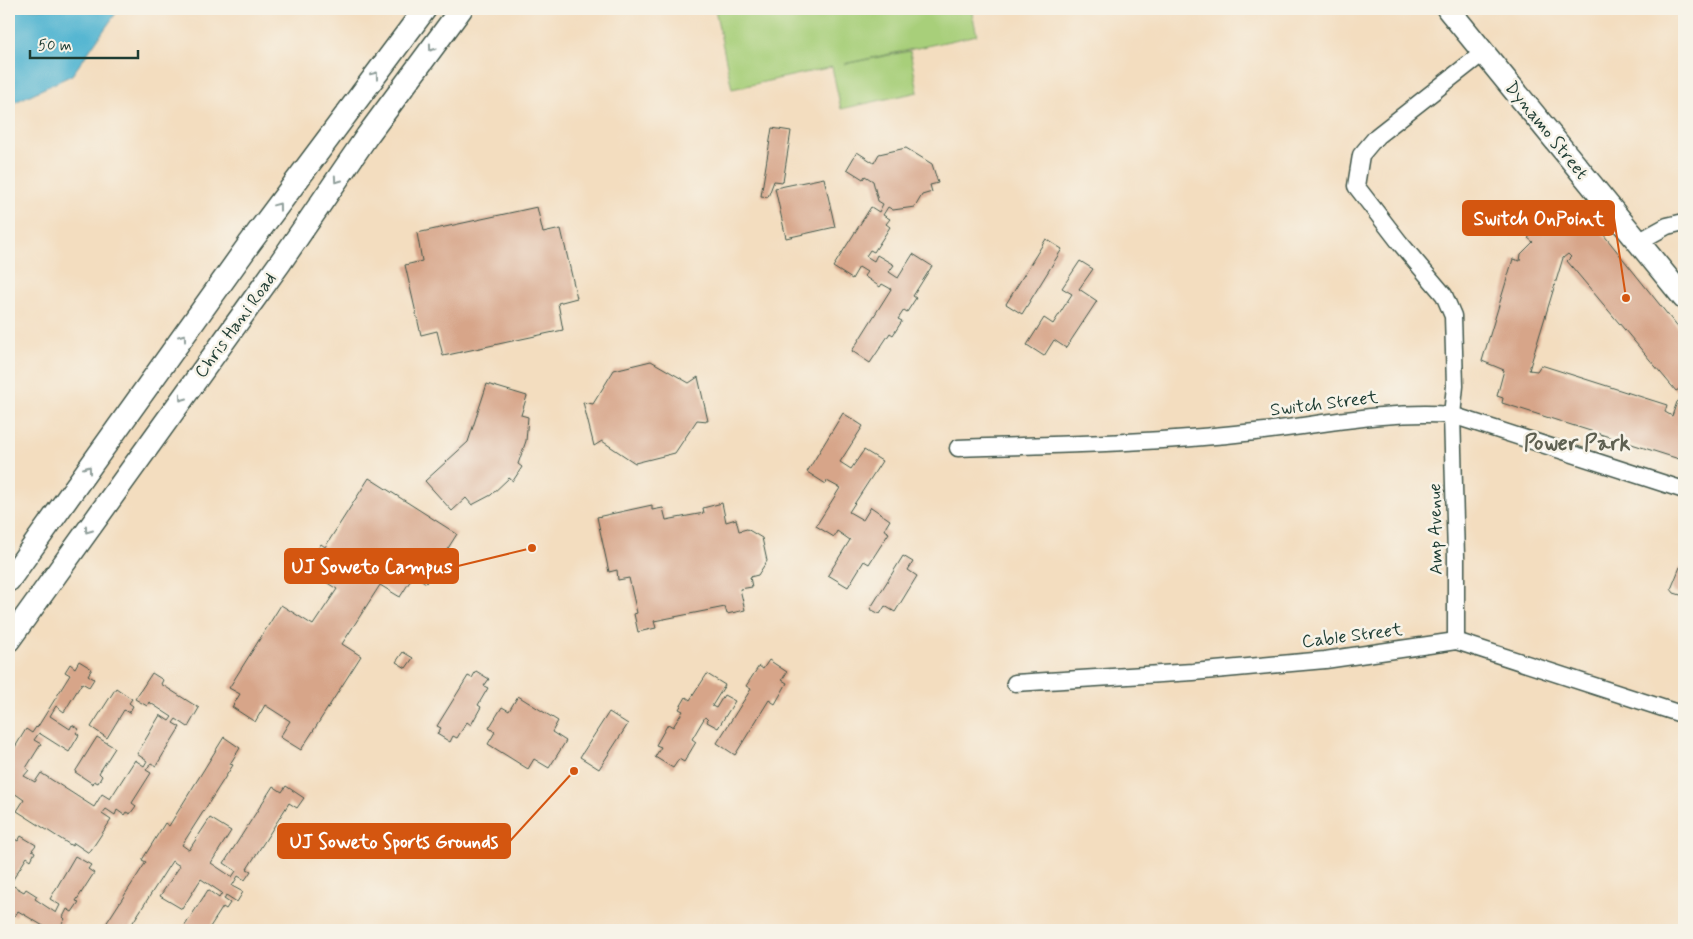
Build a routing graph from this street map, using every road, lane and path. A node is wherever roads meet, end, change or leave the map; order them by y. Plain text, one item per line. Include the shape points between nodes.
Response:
1 (426, 9) edge
2 (461, 9) edge
3 (1448, 9) edge
4 (1484, 52) junction
5 (1684, 222) edge
6 (1638, 242) junction
7 (250, 243) junction
8 (280, 263) junction
9 (1684, 298) edge
10 (1452, 415) junction
11 (958, 448) dead end
12 (1684, 490) edge
13 (9, 580) edge
14 (9, 640) edge
15 (1456, 641) junction
16 (1015, 683) dead end
17 (1684, 714) edge

7 -> 1 main road, Chris Hani Road
2 -> 8 main road, Chris Hani Road
3 - 4 main road, Dynamo Street
4 - 6 main road, Dynamo Street
4 - 10 street, Amp Avenue via 1377,136 1361,156 1356,186 1444,295 1453,316 1455,386
5 - 6 street via 1667,226
6 - 9 main road, Dynamo Street
7 - 8 main road
13 -> 7 main road, Chris Hani Road
8 -> 14 main road, Chris Hani Road
10 - 11 street, Switch Street via 1370,416 1255,432 1133,442
10 - 12 street, Switch Street
10 - 15 street, Amp Avenue
15 - 16 street, Cable Street via 1325,660
15 - 17 street, Cable Street

